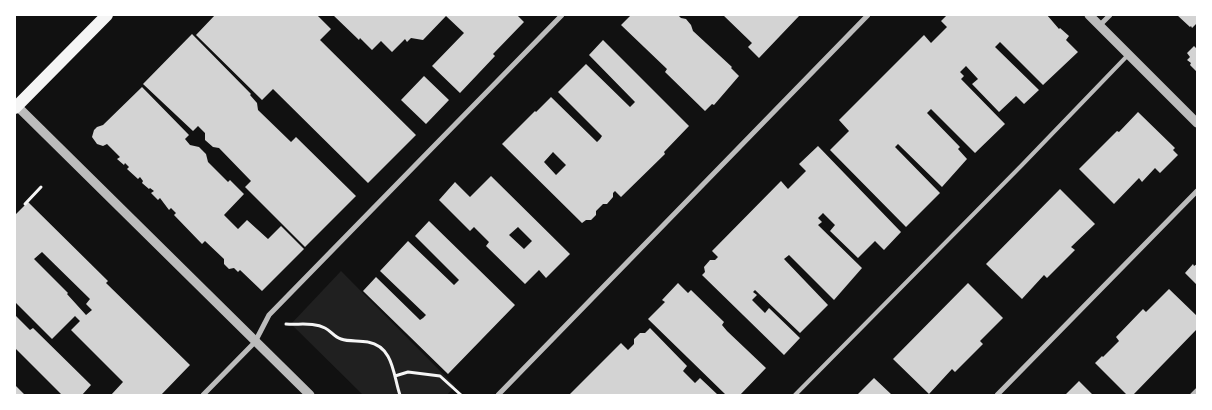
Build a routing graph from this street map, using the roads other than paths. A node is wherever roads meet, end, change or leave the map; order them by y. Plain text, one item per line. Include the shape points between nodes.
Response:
1 (107, 15) edge
2 (562, 15) edge
3 (868, 15) edge
4 (1088, 15) edge
5 (1110, 15) edge
6 (1099, 26) junction
7 (1128, 54) junction
8 (16, 106) edge
9 (1197, 123) edge
10 (1197, 191) edge
11 (256, 342) junction
12 (1197, 390) edge
13 (203, 395) edge
14 (310, 395) edge
15 (498, 395) edge
16 (795, 395) edge
17 (997, 395) edge
18 (1192, 395) edge

1 - 8 main road
2 - 11 street via 269,315
3 - 15 street
4 - 6 street
5 - 6 street
6 - 7 street
7 - 9 street
7 - 16 lane
8 - 11 street
10 - 17 street
11 - 13 street
11 - 14 street
12 - 18 lane

